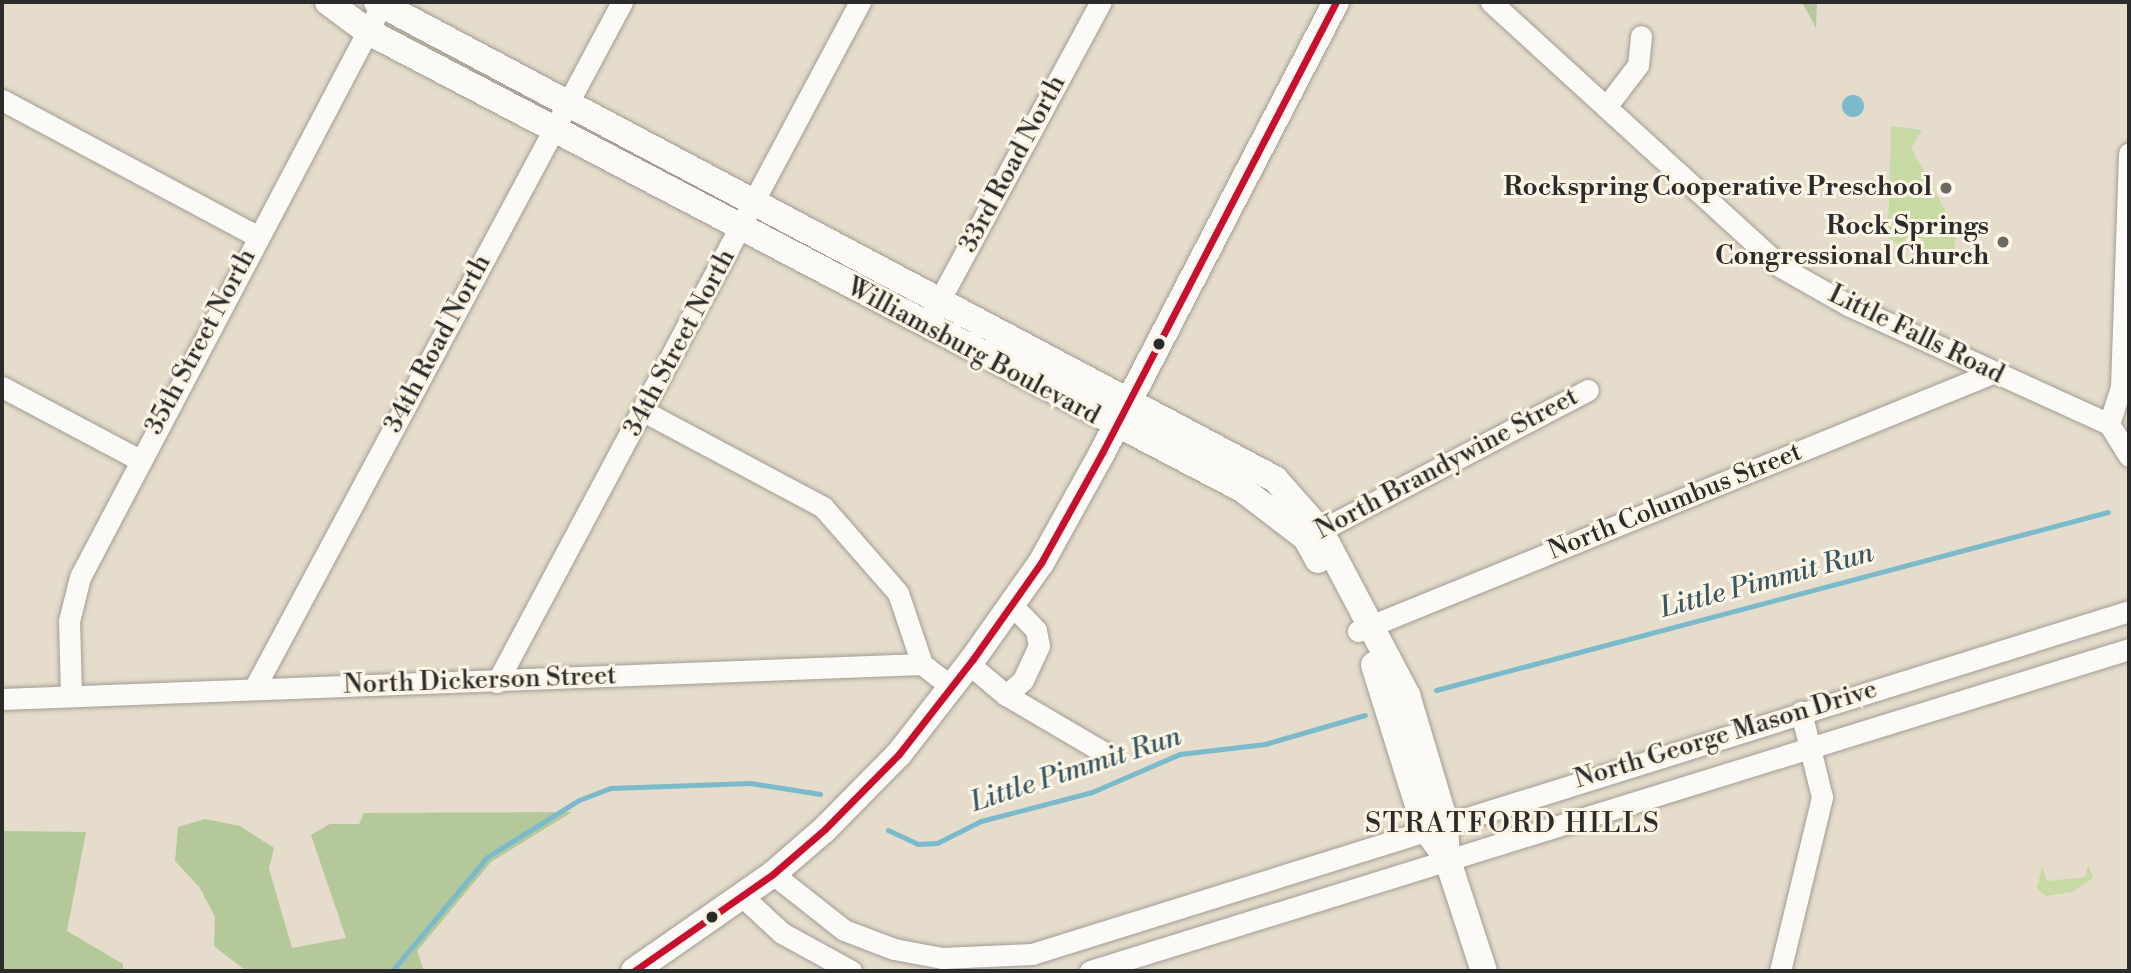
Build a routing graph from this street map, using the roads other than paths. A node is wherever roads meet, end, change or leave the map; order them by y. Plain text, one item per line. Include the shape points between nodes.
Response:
1 (327, 2) edge
2 (381, 2) edge
3 (622, 2) edge
4 (860, 2) edge
5 (1101, 2) edge
6 (1336, 2) edge
7 (1491, 2) edge
8 (367, 31) junction
9 (1641, 36) dead end
10 (2, 100) edge
11 (567, 103) junction
12 (1606, 107) junction
13 (554, 128) junction
14 (2129, 153) edge
15 (2129, 189) edge
16 (754, 202) junction
17 (740, 229) junction
18 (257, 236) junction
19 (938, 301) junction
20 (925, 327) junction
21 (1992, 373) junction
22 (2, 387) edge
23 (1588, 390) dead end
24 (1129, 401) junction
25 (645, 412) junction
26 (2109, 424) junction
27 (1116, 426) junction
28 (2129, 456) edge
29 (138, 459) junction
30 (1313, 534) junction
31 (1012, 604) junction
32 (2129, 611) edge
33 (1366, 628) junction
34 (2129, 649) edge
35 (922, 664) junction
36 (969, 664) junction
37 (497, 682) junction
38 (255, 687) junction
39 (951, 687) junction
40 (1006, 695) junction
41 (71, 696) junction
42 (2, 699) edge
43 (1801, 712) junction
44 (1810, 746) junction
45 (1105, 753) dead end
46 (1435, 825) junction
47 (1447, 858) junction
48 (773, 874) junction
49 (742, 896) junction
50 (634, 971) edge
51 (850, 971) edge
52 (1090, 971) edge
53 (1484, 971) edge
54 (1780, 971) edge

1 - 8 main road, Williamsburg Boulevard
2 - 8 street, 35th Street North
2 - 11 main road, Williamsburg Boulevard
3 - 11 street, 34th Road North
4 - 16 street, 34th Street North
5 - 19 street, 33rd Road North
6 - 24 main road
7 - 12 street, Little Falls Road
8 - 13 main road, Williamsburg Boulevard
8 - 18 street, 35th Street North
9 - 12 street via 1638,65
10 - 18 street
11 - 13 street, 34th Road North
11 - 16 main road, Williamsburg Boulevard
12 - 21 street, Little Falls Road via 1782,267
13 - 17 main road, Williamsburg Boulevard
13 - 38 street, 34th Road North
14 - 15 street
15 - 26 street via 2121,386
16 - 17 street, 34th Street North
16 - 19 main road, Williamsburg Boulevard
17 - 20 main road, Williamsburg Boulevard
17 - 25 street, 34th Street North
18 - 29 street, 35th Street North
19 - 20 street, 33rd Road North
19 - 24 main road, Williamsburg Boulevard
20 - 27 main road, Williamsburg Boulevard
21 - 26 street, Little Falls Road
21 - 33 street, North Columbus Street
22 - 29 street
23 - 30 street, North Brandywine Street
24 - 27 main road
24 - 30 main road, Williamsburg Boulevard via 1275,479
25 - 35 street via 823,507 898,593
25 - 37 street, 34th Street North
26 - 28 street
27 - 30 main road, Williamsburg Boulevard via 1242,489
27 - 31 main road
29 - 41 street, 35th Street North via 80,577 69,621
30 - 33 main road, Williamsburg Boulevard
31 - 36 main road
31 - 40 street via 1036,630 1039,646 1023,680
32 - 43 street, North George Mason Drive
33 - 46 main road, Williamsburg Boulevard via 1407,695
34 - 44 street, North George Mason Drive
35 - 37 street, North Dickerson Street
35 - 39 street
36 - 39 main road
36 - 40 street
37 - 38 street, North Dickerson Street
38 - 41 street, North Dickerson Street
39 - 48 main road via 899,754
40 - 45 street
41 - 42 street, North Dickerson Street
43 - 44 street
43 - 46 street, North George Mason Drive
44 - 47 street, North George Mason Drive
44 - 54 street via 1822,797
46 - 47 main road, Williamsburg Boulevard
46 - 48 street, North George Mason Drive via 1032,954 984,959 894,949 844,930
47 - 52 street, North George Mason Drive
47 - 53 main road, Williamsburg Boulevard
48 - 49 main road
49 - 50 main road
49 - 51 street via 782,933

